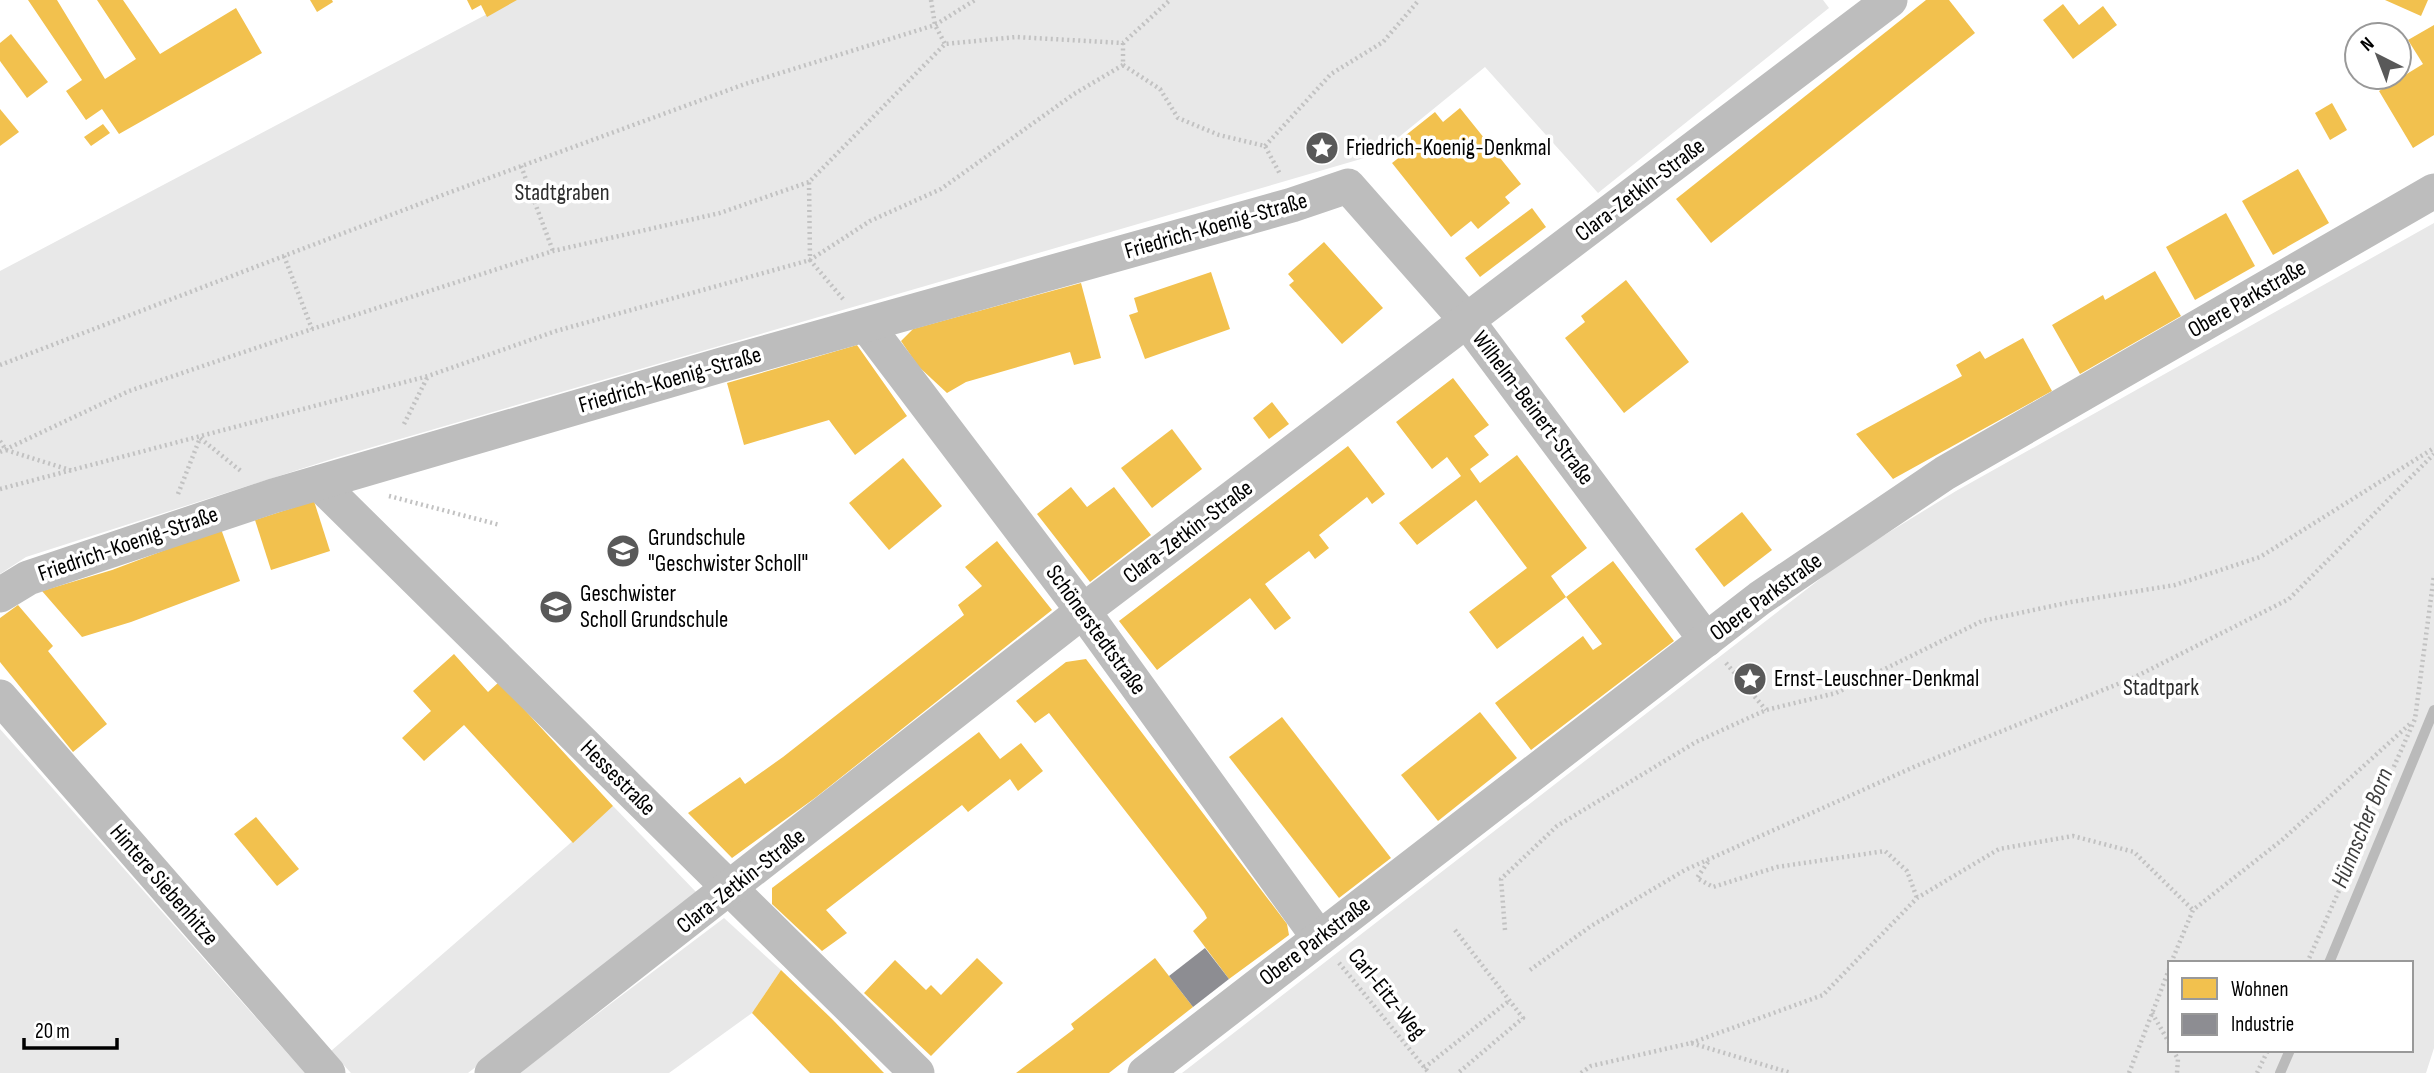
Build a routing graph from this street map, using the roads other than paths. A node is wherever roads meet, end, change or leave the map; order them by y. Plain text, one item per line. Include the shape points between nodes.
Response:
1 (1890, 0) edge
2 (1348, 186) joint
3 (2434, 191) edge
4 (1468, 322) junction
5 (867, 326) junction
6 (319, 482) junction
7 (0, 596) edge
8 (1083, 611) junction
9 (1706, 640) junction
10 (0, 697) edge
11 (730, 890) junction
12 (1319, 938) junction
13 (328, 1073) edge
14 (492, 1073) edge
15 (917, 1073) edge
16 (1145, 1073) edge

1 - 4 street, Clara-Zetkin-Straße
2 - 4 street, Wilhelm-Beinert-Straße
2 - 5 street, Friedrich-Koenig-Straße
3 - 9 street, Obere Parkstraße via 1945,473
4 - 8 street, Clara-Zetkin-Straße
4 - 9 street, Wilhelm-Beinert-Straße
5 - 6 street, Friedrich-Koenig-Straße
5 - 8 street, Schönerstedtstraße
6 - 7 street, Friedrich-Koenig-Straße via 28,578
6 - 11 street, Hessestraße
8 - 11 street, Clara-Zetkin-Straße
8 - 12 street, Schönerstedtstraße
9 - 12 street, Obere Parkstraße
10 - 13 street, Hintere Siebenhitze
11 - 14 street, Clara-Zetkin-Straße
11 - 15 street, Hessestraße
12 - 16 street, Obere Parkstraße

